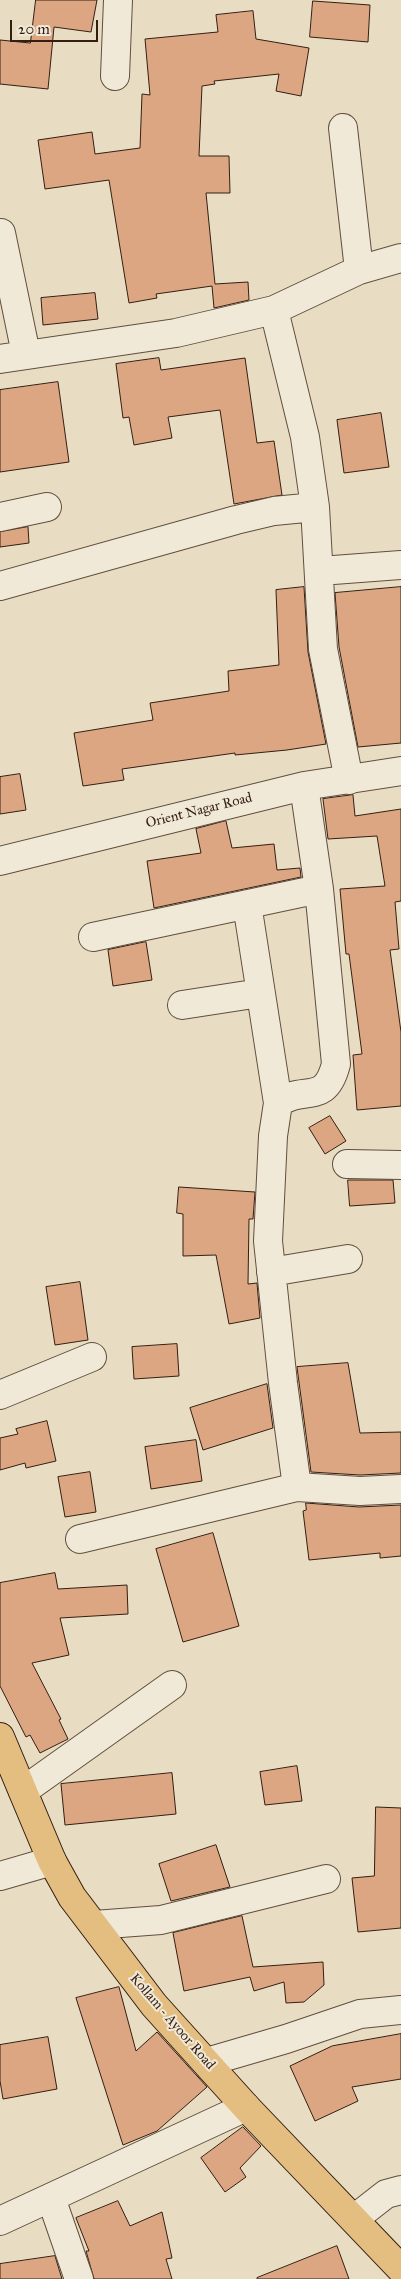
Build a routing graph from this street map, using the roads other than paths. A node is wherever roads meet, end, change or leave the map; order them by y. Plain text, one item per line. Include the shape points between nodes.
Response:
1 (118, 0) edge
2 (115, 76) dead end
3 (343, 128) dead end
4 (1, 233) edge
5 (401, 258) edge
6 (359, 270) junction
7 (274, 310) junction
8 (13, 357) edge
9 (315, 507) junction
10 (47, 508) dead end
11 (0, 518) edge
12 (401, 564) edge
13 (320, 570) junction
14 (0, 586) edge
15 (401, 771) edge
16 (349, 780) junction
17 (304, 786) junction
18 (0, 861) edge
19 (319, 889) junction
20 (248, 904) junction
21 (93, 936) dead end
22 (260, 993) junction
23 (182, 1005) dead end
24 (278, 1104) junction
25 (347, 1164) dead end
26 (401, 1165) edge
27 (348, 1259) dead end
28 (271, 1272) junction
29 (92, 1356) dead end
30 (0, 1395) edge
31 (297, 1487) junction
32 (401, 1489) edge
33 (80, 1539) dead end
34 (172, 1685) dead end
35 (0, 1737) edge
36 (23, 1790) junction
37 (52, 1861) junction
38 (0, 1876) edge
39 (326, 1879) dead end
40 (94, 1925) junction
41 (401, 2010) edge
42 (207, 2062) junction
43 (246, 2107) junction
44 (401, 2190) edge
45 (51, 2198) junction
46 (354, 2219) junction
47 (0, 2221) edge
48 (401, 2269) edge
49 (79, 2279) edge

1 - 2 street
3 - 6 street
4 - 8 street
5 - 6 street
6 - 7 street
7 - 8 street via 176,333
7 - 9 street via 305,437
9 - 13 street
9 - 14 street via 274,511 236,520
10 - 11 street
12 - 13 street
13 - 16 street via 318,586 323,649
15 - 16 street, Orient Nagar Road
16 - 17 street, Orient Nagar Road
17 - 18 street, Orient Nagar Road
17 - 19 street
19 - 20 street
19 - 24 street via 336,1064 332,1080 321,1090
20 - 21 street
20 - 22 street
22 - 23 street
22 - 24 street
24 - 28 street via 268,1241
25 - 26 street
27 - 28 street
28 - 31 street
29 - 30 street
31 - 32 street via 360,1491
31 - 33 street
34 - 36 street
35 - 36 main road, Kollam - Ayoor Road
36 - 37 main road, Kollam - Ayoor Road
37 - 38 street
37 - 40 main road, Kollam - Ayoor Road via 72,1897
39 - 40 street via 161,1920
40 - 42 main road, Kollam - Ayoor Road via 154,2005
41 - 42 street via 360,2014
42 - 43 main road, Kollam - Ayoor Road
43 - 45 street
43 - 46 main road, Kollam - Ayoor Road
44 - 46 street via 386,2194
45 - 47 street
45 - 49 street
46 - 48 main road, Kollam - Ayoor Road

